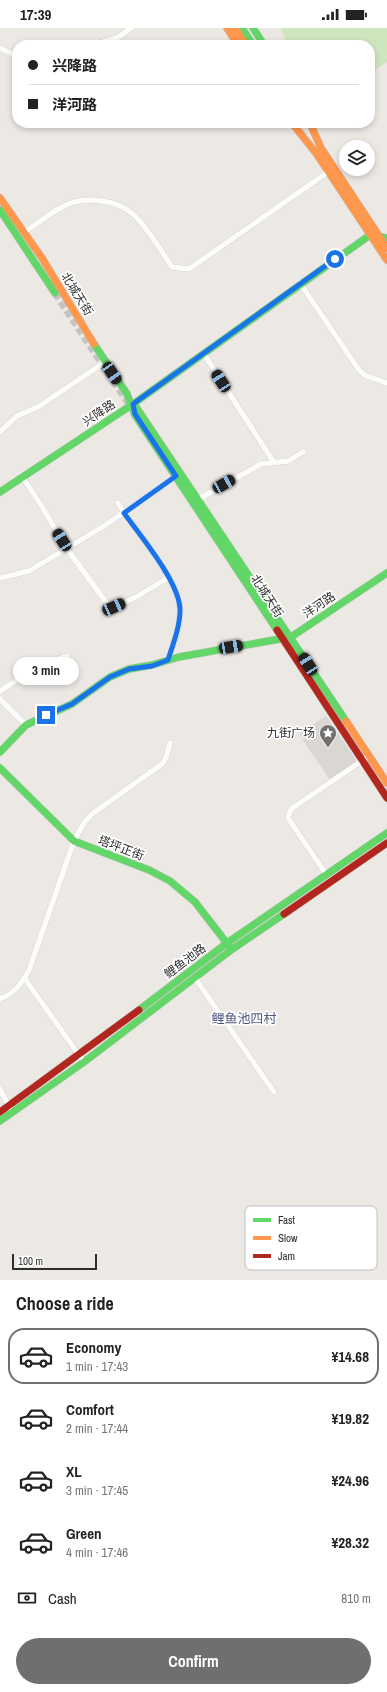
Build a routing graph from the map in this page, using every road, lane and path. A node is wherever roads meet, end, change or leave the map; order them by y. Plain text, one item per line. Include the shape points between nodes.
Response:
1 (131, 28) edge
2 (226, 28) edge
3 (235, 28) edge
4 (242, 28) edge
5 (253, 28) edge
6 (110, 40) edge
7 (234, 40) edge
8 (243, 40) edge
9 (250, 40) edge
10 (261, 40) edge
11 (0, 48) edge
12 (12, 54) edge
13 (297, 128) edge
14 (302, 128) edge
15 (308, 128) edge
16 (312, 128) edge
17 (319, 150) junction
18 (328, 172) junction
19 (0, 198) edge
20 (0, 210) edge
21 (24, 232) junction
22 (370, 235) junction
23 (383, 237) edge
24 (387, 248) edge
25 (387, 260) edge
26 (300, 283) junction
27 (55, 293) tunnel mouth
28 (204, 354) junction
29 (105, 362) junction
30 (387, 383) edge
31 (133, 404) junction
32 (0, 432) edge
33 (303, 452) dead end
34 (273, 461) junction
35 (179, 474) junction
36 (23, 478) junction
37 (0, 492) edge
38 (196, 500) junction
39 (118, 503) dead end
40 (124, 513) junction
41 (67, 549) junction
42 (387, 574) edge
43 (0, 578) edge
44 (168, 578) junction
45 (291, 637) junction
46 (282, 639) junction
47 (67, 656) dead end
48 (168, 660) junction
49 (0, 691) edge
50 (0, 699) edge
51 (26, 725) junction
52 (170, 743) dead end
53 (0, 752) edge
54 (369, 756) junction
55 (362, 761) junction
56 (0, 768) edge
57 (387, 783) edge
58 (387, 798) edge
59 (387, 833) edge
60 (74, 841) junction
61 (387, 843) edge
62 (326, 874) junction
63 (227, 943) junction
64 (231, 950) junction
65 (194, 978) junction
66 (25, 979) junction
67 (0, 999) edge
68 (79, 1055) junction
69 (84, 1062) junction
70 (0, 1089) edge
71 (274, 1092) dead end
72 (11, 1110) junction
73 (0, 1112) edge
74 (0, 1121) edge

1 - 6 street
2 - 7 main road
3 - 8 main road
4 - 9 main road
5 - 10 main road
11 - 12 street
13 - 17 main road
14 - 17 main road
15 - 17 main road
16 - 17 main road
17 - 18 main road
17 - 23 main road
18 - 21 street via 189,268 172,267 134,216 120,206 93,200 63,207
18 - 22 main road
19 - 21 main road, 北城天街
20 - 27 main road
21 - 29 main road, 北城天街
22 - 23 main road
22 - 25 main road
22 - 26 main road, 兴降路
23 - 24 main road
26 - 28 main road, 兴降路
26 - 30 street via 358,370 366,376
28 - 31 main road, 兴降路
28 - 34 street
29 - 31 main road, 北城天街
29 - 32 street via 38,407 17,416
31 - 35 main road, 北城天街 via 135,414
31 - 36 main road, 兴降路
33 - 34 street via 288,461
34 - 38 street via 261,464
35 - 38 main road, 北城天街
35 - 40 street
36 - 37 main road, 兴降路
36 - 41 street
38 - 45 main road, 北城天街
38 - 46 main road, 北城天街
39 - 40 street
40 - 41 street
40 - 44 street
41 - 43 street via 30,571
41 - 44 street via 106,602 114,607
42 - 45 main road, 洋河路
44 - 48 street via 180,608 177,630
45 - 46 main road, 洋河路
45 - 54 main road, 北城天街
46 - 48 main road, 洋河路
46 - 55 main road, 北城天街
47 - 49 street via 42,664
48 - 51 main road, 洋河路 via 152,666 129,669 110,677 72,704
50 - 51 street
51 - 53 main road, 洋河路
52 - 60 street via 162,764 92,814
54 - 55 street
54 - 57 main road, 北城天街
55 - 58 main road, 北城天街
55 - 62 street via 288,813 288,818
56 - 60 main road, 塔坪正街
59 - 62 main road, 鲤鱼池路
60 - 63 main road, 塔坪正街 via 149,870 170,881 195,902
60 - 66 street
61 - 64 main road, 鲤鱼池路
62 - 63 main road, 鲤鱼池路
63 - 64 main road, 塔坪正街
63 - 68 main road, 鲤鱼池路
64 - 65 main road, 鲤鱼池路
65 - 69 main road, 鲤鱼池路
65 - 71 street
66 - 67 street via 10,995
66 - 68 street
68 - 69 street
68 - 72 main road, 鲤鱼池路
69 - 72 main road, 鲤鱼池路
70 - 72 street
72 - 73 main road, 鲤鱼池路
72 - 74 main road, 鲤鱼池路

